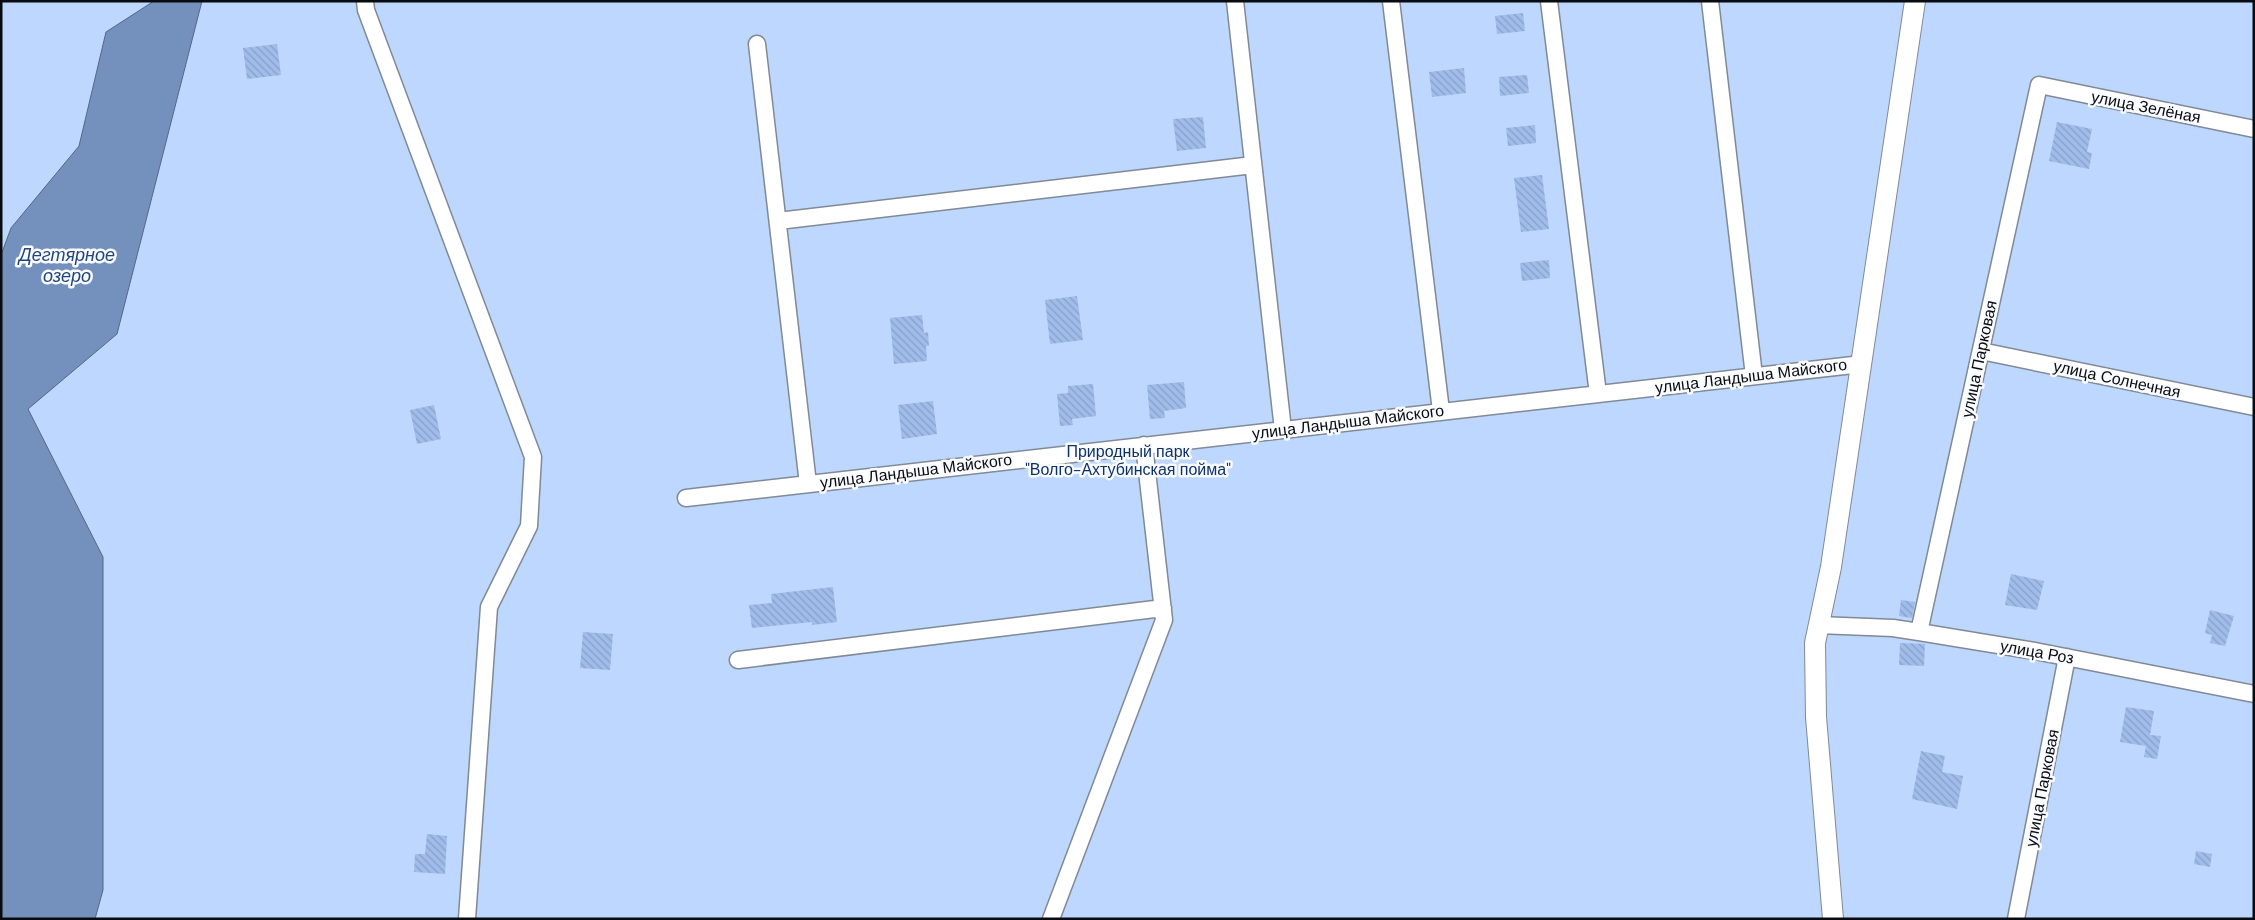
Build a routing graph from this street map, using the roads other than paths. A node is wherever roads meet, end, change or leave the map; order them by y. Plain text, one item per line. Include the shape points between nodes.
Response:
1 (365, 1) edge
2 (1235, 1) edge
3 (1392, 1) edge
4 (1549, 1) edge
5 (1710, 1) edge
6 (1915, 1) edge
7 (757, 44) dead end
8 (2039, 85) joint
9 (2254, 129) edge
10 (1253, 165) junction
11 (778, 221) junction
12 (1981, 351) junction
13 (1862, 364) junction
14 (1754, 376) junction
15 (1598, 394) junction
16 (2254, 407) edge
17 (1441, 411) junction
18 (1282, 430) junction
19 (1144, 445) junction
20 (808, 484) junction
21 (686, 498) dead end
22 (1163, 608) junction
23 (1818, 625) junction
24 (1919, 632) junction
25 (2067, 657) junction
26 (738, 660) dead end
27 (2254, 694) edge
28 (468, 919) edge
29 (1051, 919) edge
30 (1833, 919) edge
31 (2016, 919) edge

1 - 28 street via 533,457 529,526 489,607
2 - 10 street
3 - 17 street
4 - 15 street
5 - 14 street
6 - 13 street
7 - 11 street
8 - 9 street, улица Зелёная
8 - 12 street, улица Парковая
10 - 11 street
10 - 18 street
11 - 20 street
12 - 16 street, улица Солнечная
12 - 24 street, улица Парковая
13 - 14 street, улица Ландыша Майского
13 - 23 street via 1831,567
14 - 15 street, улица Ландыша Майского
15 - 17 street, улица Ландыша Майского
17 - 18 street, улица Ландыша Майского
18 - 19 street, улица Ландыша Майского
19 - 20 street, улица Ландыша Майского
19 - 22 street
20 - 21 street, улица Ландыша Майского
22 - 26 street
22 - 29 street via 1164,620
23 - 24 street, улица Роз
23 - 30 street via 1815,643 1816,717
24 - 25 street, улица Роз
25 - 27 street, улица Роз
25 - 31 street, улица Парковая

